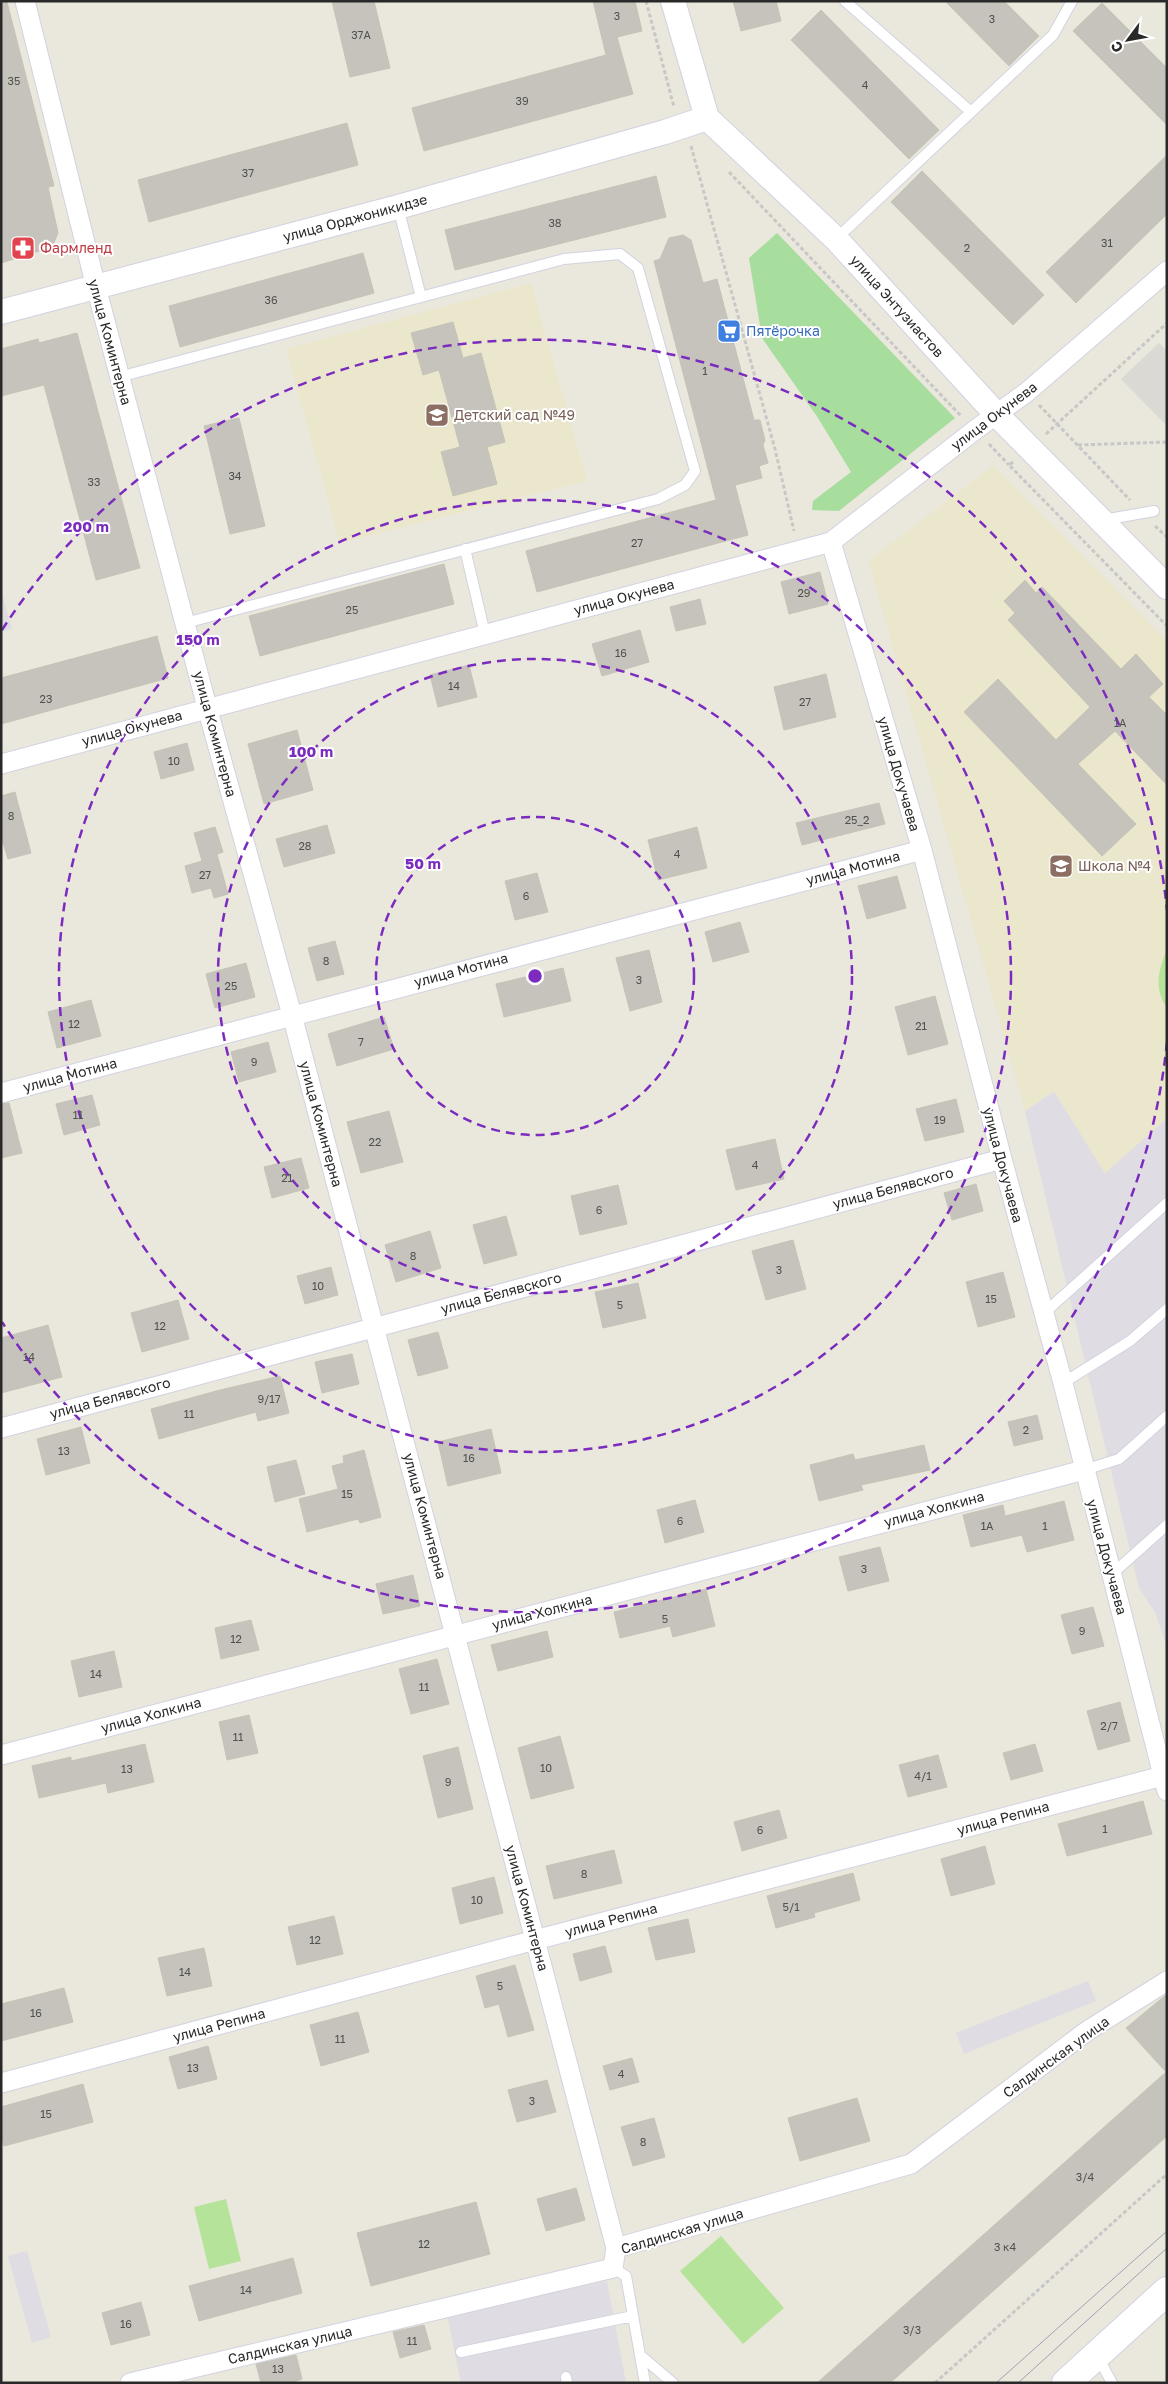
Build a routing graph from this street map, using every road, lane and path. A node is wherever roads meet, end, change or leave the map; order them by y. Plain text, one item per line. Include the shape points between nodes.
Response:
1 (25, 1) edge
2 (646, 1) edge
3 (673, 1) edge
4 (845, 1) edge
5 (1072, 1) edge
6 (970, 111) junction
7 (707, 118) junction
8 (685, 126) junction
9 (726, 169) dead end
10 (398, 207) junction
11 (836, 239) junction
12 (1167, 271) edge
13 (96, 287) junction
14 (421, 297) junction
15 (1, 312) edge
16 (120, 377) junction
17 (1027, 392) junction
18 (997, 415) junction
19 (963, 418) dead end
20 (986, 442) dead end
21 (1167, 442) edge
22 (1078, 445) junction
23 (1009, 465) dead end
24 (1154, 510) dead end
25 (1142, 513) junction
26 (1102, 520) junction
27 (1167, 537) edge
28 (831, 542) junction
29 (465, 549) junction
30 (798, 551) junction
31 (1167, 587) edge
32 (185, 623) junction
33 (485, 634) junction
34 (207, 707) junction
35 (1, 764) edge
36 (922, 850) junction
37 (292, 1015) junction
38 (1, 1093) edge
39 (1002, 1159) junction
40 (1167, 1203) edge
41 (1167, 1309) edge
42 (1043, 1314) junction
43 (374, 1327) junction
44 (1063, 1383) junction
45 (1167, 1416) edge
46 (1, 1428) edge
47 (1084, 1470) junction
48 (1167, 1525) edge
49 (1112, 1574) junction
50 (456, 1634) junction
51 (1, 1755) edge
52 (1165, 1783) edge
53 (535, 1940) junction
54 (1167, 1981) edge
55 (1, 2083) edge
56 (1167, 2174) edge
57 (616, 2248) junction
58 (613, 2268) junction
59 (1162, 2301) edge
60 (633, 2316) junction
61 (461, 2352) dead end
62 (640, 2355) junction
63 (1097, 2355) junction
64 (130, 2383) edge
65 (645, 2383) edge
66 (673, 2383) edge
67 (935, 2383) edge
68 (1066, 2383) edge
69 (1112, 2383) edge

1 - 13 street, улица Коминтерна
2 - 8 path via 673,105
3 - 7 street
4 - 6 lane
5 - 6 lane via 1053,35
6 - 11 lane
7 - 8 street, улица Орджоникидзе
7 - 11 street, улица Энтузиастов
8 - 10 street, улица Орджоникидзе
8 - 30 path via 775,449
9 - 19 path
10 - 13 street, улица Орджоникидзе
10 - 14 lane
11 - 18 street, улица Энтузиастов
12 - 17 street, улица Окунева
13 - 15 street, улица Орджоникидзе
13 - 16 street, улица Коминтерна
14 - 16 lane
14 - 29 lane via 564,259 620,254 638,268 695,471 685,485 658,499
16 - 32 street, улица Коминтерна
17 - 18 street, улица Окунева
17 - 22 path
18 - 26 street, улица Энтузиастов
18 - 28 street, улица Окунева
20 - 23 path
21 - 22 path
22 - 25 path
24 - 25 lane
25 - 26 lane
25 - 27 path
26 - 31 street, улица Энтузиастов
28 - 30 street, улица Окунева
28 - 36 street, улица Докучаева
29 - 32 lane
29 - 33 lane
30 - 33 street, улица Окунева
32 - 34 street, улица Коминтерна
33 - 34 street, улица Окунева
34 - 35 street, улица Окунева
34 - 37 street, улица Коминтерна
36 - 37 street, улица Мотина
36 - 39 street, улица Докучаева
37 - 38 street, улица Мотина
37 - 43 street, улица Коминтерна
39 - 42 street, улица Докучаева
39 - 43 street, улица Белявского
40 - 42 lane
41 - 44 lane via 1130,1341
42 - 44 street, улица Докучаева
43 - 46 street, улица Белявского
43 - 50 street, улица Коминтерна
44 - 47 street, улица Докучаева
45 - 47 lane via 1119,1459
47 - 49 street, улица Докучаева
47 - 50 street, улица Холкина
48 - 49 lane
49 - 52 street, улица Докучаева
50 - 51 street, улица Холкина
50 - 53 street, улица Коминтерна
52 - 53 street, улица Репина
53 - 55 street, улица Репина
53 - 57 street, улица Коминтерна
54 - 57 street, Салдинская улица via 1087,2031 911,2164
56 - 67 path
57 - 58 street, Салдинская улица
58 - 60 lane via 626,2276
58 - 64 street, Салдинская улица
59 - 63 main road
60 - 61 lane
60 - 62 lane
62 - 65 lane
62 - 66 lane
63 - 68 main road
63 - 69 lane

